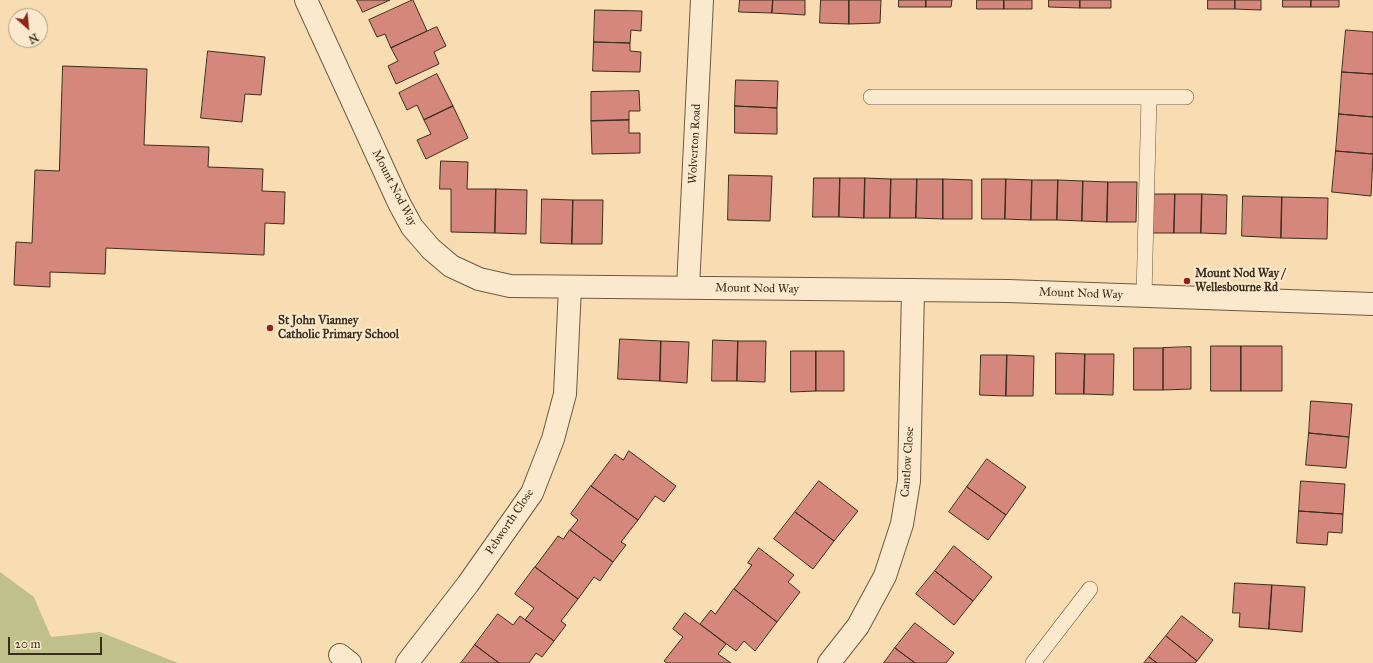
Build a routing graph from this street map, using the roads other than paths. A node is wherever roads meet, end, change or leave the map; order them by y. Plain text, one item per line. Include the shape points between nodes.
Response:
1 (306, 0) edge
2 (702, 0) edge
3 (871, 97) dead end
4 (1148, 97) junction
5 (1186, 97) dead end
6 (570, 287) junction
7 (688, 288) junction
8 (913, 290) junction
9 (1144, 296) junction
10 (1373, 304) edge
11 (1090, 589) dead end
12 (407, 663) edge
13 (829, 663) edge
14 (1032, 663) edge

1 - 6 street, Mount Nod Way via 399,203 412,227 431,249 451,266 479,279 510,286
2 - 7 street, Wolverton Road
3 - 4 lane
4 - 5 lane
4 - 9 lane
6 - 7 street, Mount Nod Way
6 - 12 street, Pebworth Close via 565,394 553,439 532,493 468,584
7 - 8 street, Mount Nod Way
8 - 9 street, Mount Nod Way
8 - 13 street, Cantlow Close via 909,481 902,524 885,576 858,626
9 - 10 street, Mount Nod Way
11 - 14 lane

